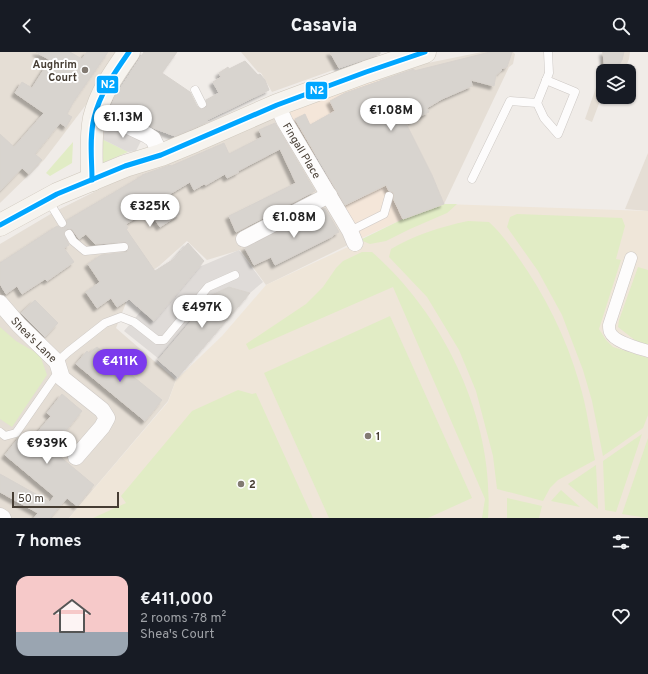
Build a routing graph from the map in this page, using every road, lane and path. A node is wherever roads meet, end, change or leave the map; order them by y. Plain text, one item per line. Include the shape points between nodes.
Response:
1 (129, 52) edge
2 (425, 52) edge
3 (548, 52) edge
4 (546, 80) junction
5 (195, 90) dead end
6 (536, 103) junction
7 (202, 104) dead end
8 (277, 105) junction
9 (96, 111) junction
10 (161, 155) junction
11 (472, 179) dead end
12 (92, 180) junction
13 (329, 195) junction
14 (388, 196) dead end
15 (47, 200) junction
16 (62, 223) dead end
17 (0, 225) edge
18 (69, 234) dead end
19 (353, 237) joint
20 (244, 239) dead end
21 (124, 247) dead end
22 (631, 258) dead end
23 (235, 275) dead end
24 (0, 303) edge
25 (648, 351) edge
26 (60, 370) junction
27 (0, 432) edge
28 (76, 457) dead end
29 (0, 516) edge
30 (3, 518) edge

1 - 9 main road via 107,87
2 - 8 main road via 391,60
3 - 4 lane via 549,73
4 - 6 lane
4 - 6 lane via 575,92 558,134 544,118
5 - 7 lane
6 - 11 lane via 510,101
8 - 10 main road via 214,128
8 - 13 street, Fingall Place
9 - 10 street via 147,135
9 - 12 main road via 92,140
10 - 12 main road
12 - 15 main road
13 - 19 street, Fingall Place
13 - 20 street
14 - 19 lane via 384,214
15 - 16 lane
15 - 17 main road
18 - 21 lane via 85,251
22 - 25 street via 609,325 610,332 625,343
23 - 26 lane via 208,287 164,340 157,340 134,322 121,317 105,323 68,352
24 - 26 street, Shea's Lane
26 - 27 lane via 16,433 5,436
26 - 28 street, Shea's Lane via 102,410 107,418
29 - 30 street

